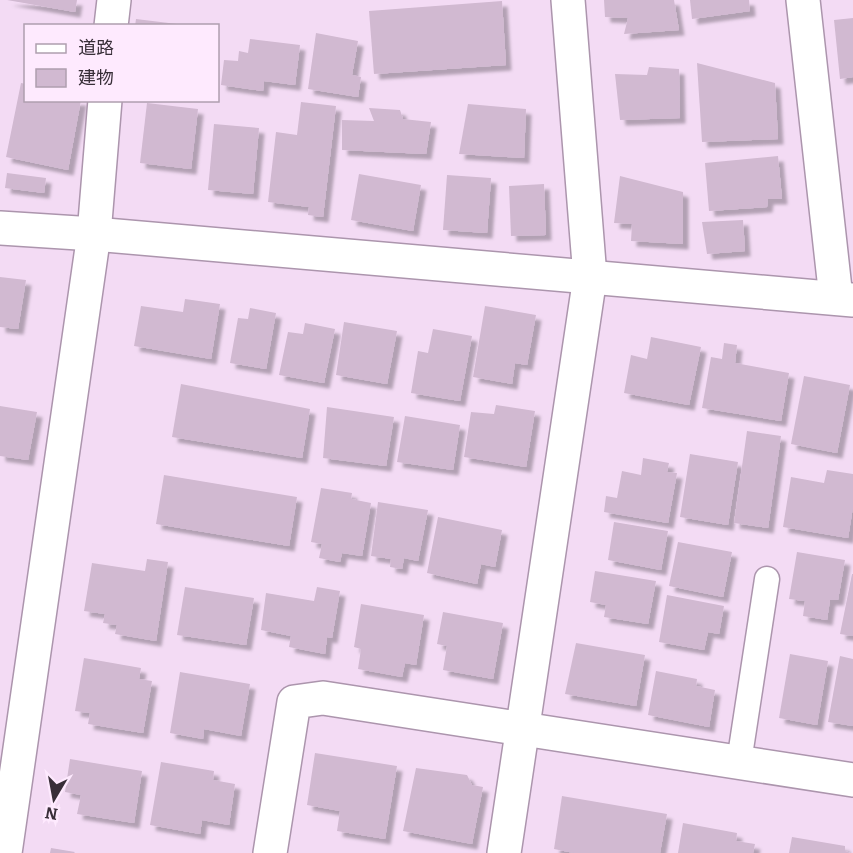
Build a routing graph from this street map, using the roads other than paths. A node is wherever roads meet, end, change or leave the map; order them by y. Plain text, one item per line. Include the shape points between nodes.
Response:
1 (114, 0) edge
2 (568, 0) edge
3 (803, 0) edge
4 (111, 24) edge
5 (105, 102) edge
6 (0, 228) edge
7 (94, 234) junction
8 (590, 277) junction
9 (844, 299) edge
10 (767, 579) dead end
11 (522, 728) junction
12 (739, 762) junction
13 (853, 780) edge
14 (5, 853) edge
15 (270, 853) edge
16 (504, 853) edge

1 - 4 street
2 - 8 street
3 - 9 street
5 - 7 street
6 - 7 street
7 - 8 street
7 - 14 street
8 - 9 street
8 - 11 street
10 - 12 lane
11 - 12 street
11 - 15 street via 323,698 294,702
11 - 16 street
12 - 13 street

